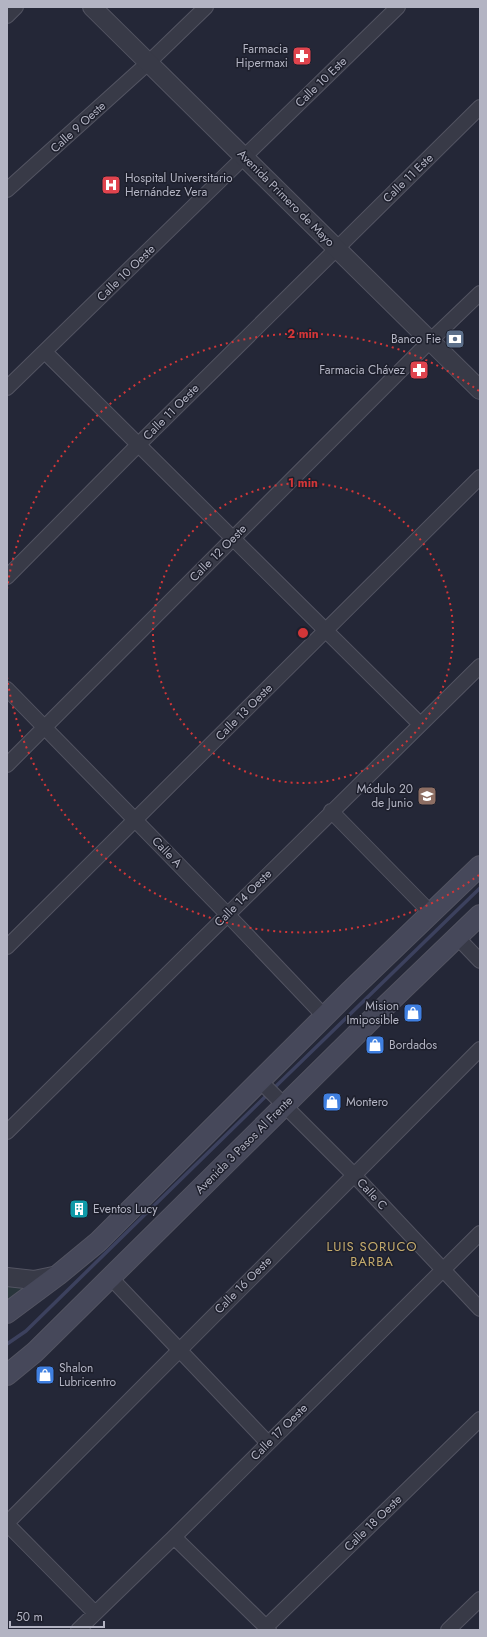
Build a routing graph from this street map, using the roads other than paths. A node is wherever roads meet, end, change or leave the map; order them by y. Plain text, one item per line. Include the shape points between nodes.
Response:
1 (16, 7) edge
2 (92, 7) edge
3 (206, 7) edge
4 (398, 7) edge
5 (7, 16) edge
6 (148, 63) junction
7 (480, 107) edge
8 (245, 158) junction
9 (7, 190) edge
10 (336, 248) junction
11 (480, 293) edge
12 (430, 341) junction
13 (45, 352) junction
14 (7, 388) edge
15 (480, 390) edge
16 (138, 445) junction
17 (480, 477) edge
18 (233, 538) junction
19 (7, 577) edge
20 (326, 631) junction
21 (480, 666) edge
22 (7, 688) edge
23 (420, 724) junction
24 (45, 727) junction
25 (7, 765) edge
26 (331, 811) junction
27 (135, 820) junction
28 (480, 866) edge
29 (431, 913) junction
30 (227, 914) junction
31 (480, 914) edge
32 (457, 937) junction
33 (7, 948) edge
34 (480, 961) edge
35 (324, 1017) junction
36 (480, 1049) edge
37 (272, 1093) junction
38 (7, 1132) edge
39 (354, 1175) junction
40 (480, 1233) edge
41 (442, 1270) junction
42 (58, 1275) junction
43 (7, 1277) edge
44 (110, 1277) junction
45 (480, 1309) edge
46 (7, 1313) edge
47 (178, 1350) junction
48 (7, 1375) edge
49 (480, 1419) edge
50 (268, 1443) junction
51 (7, 1523) edge
52 (174, 1537) junction
53 (480, 1600) edge
54 (95, 1613) junction
55 (268, 1628) edge
56 (78, 1630) edge
57 (448, 1630) edge

1 - 5 street
2 - 6 street, Avenida Primero de Mayo
3 - 6 street, Calle 9 Oeste
4 - 8 street, Calle 10 Este
6 - 8 street, Avenida Primero de Mayo
6 - 9 street, Calle 9 Oeste
7 - 10 street, Calle 11 Este
8 - 10 street, Avenida Primero de Mayo
8 - 13 street, Calle 10 Oeste
10 - 12 street, Avenida Primero de Mayo
10 - 16 street, Calle 11 Oeste
11 - 12 street, Calle 12 Oeste
12 - 15 street, Avenida Primero de Mayo
12 - 18 street, Calle 12 Oeste
13 - 14 street, Calle 10 Oeste
13 - 16 street
16 - 18 street
16 - 19 street, Calle 11 Oeste
17 - 20 street, Calle 13 Oeste
18 - 20 street
18 - 24 street, Calle 12 Oeste
20 - 23 street
20 - 27 street, Calle 13 Oeste
21 - 23 street, Calle 14 Oeste
22 - 24 street, Calle A
23 - 26 street, Calle 14 Oeste
24 - 25 street, Calle 12 Oeste
24 - 27 street, Calle A
26 - 29 street
26 - 30 street, Calle 14 Oeste
27 - 30 street, Calle A
27 - 33 street, Calle 13 Oeste
28 - 29 main road, Avenida 3 Pasos Al Frente
29 - 35 main road, Avenida 3 Pasos Al Frente
30 - 35 street, Calle A
30 - 38 street, Calle 14 Oeste
31 - 32 main road, Avenida 3 Pasos Al Frente
32 - 34 street
32 - 37 main road, Avenida 3 Pasos Al Frente
35 - 37 main road, Avenida 3 Pasos Al Frente
36 - 39 street, Calle 16 Oeste
37 - 39 street, Calle C
37 - 42 main road, Avenida 3 Pasos Al Frente
37 - 44 main road, Avenida 3 Pasos Al Frente
39 - 41 street, Calle C
39 - 47 street, Calle 16 Oeste
40 - 41 street, Calle 17 Oeste
41 - 45 street, Calle C
41 - 50 street, Calle 17 Oeste
42 - 43 street via 34,1280
42 - 46 main road, Avenida 3 Pasos Al Frente
44 - 47 street
44 - 48 main road, Avenida 3 Pasos Al Frente via 35,1352
47 - 50 street
47 - 51 street, Calle 16 Oeste
49 - 55 street, Calle 18 Oeste
50 - 52 street, Calle 17 Oeste
51 - 54 street
52 - 54 street, Calle 17 Oeste
52 - 55 street
53 - 57 street
54 - 56 street, Calle 17 Oeste

